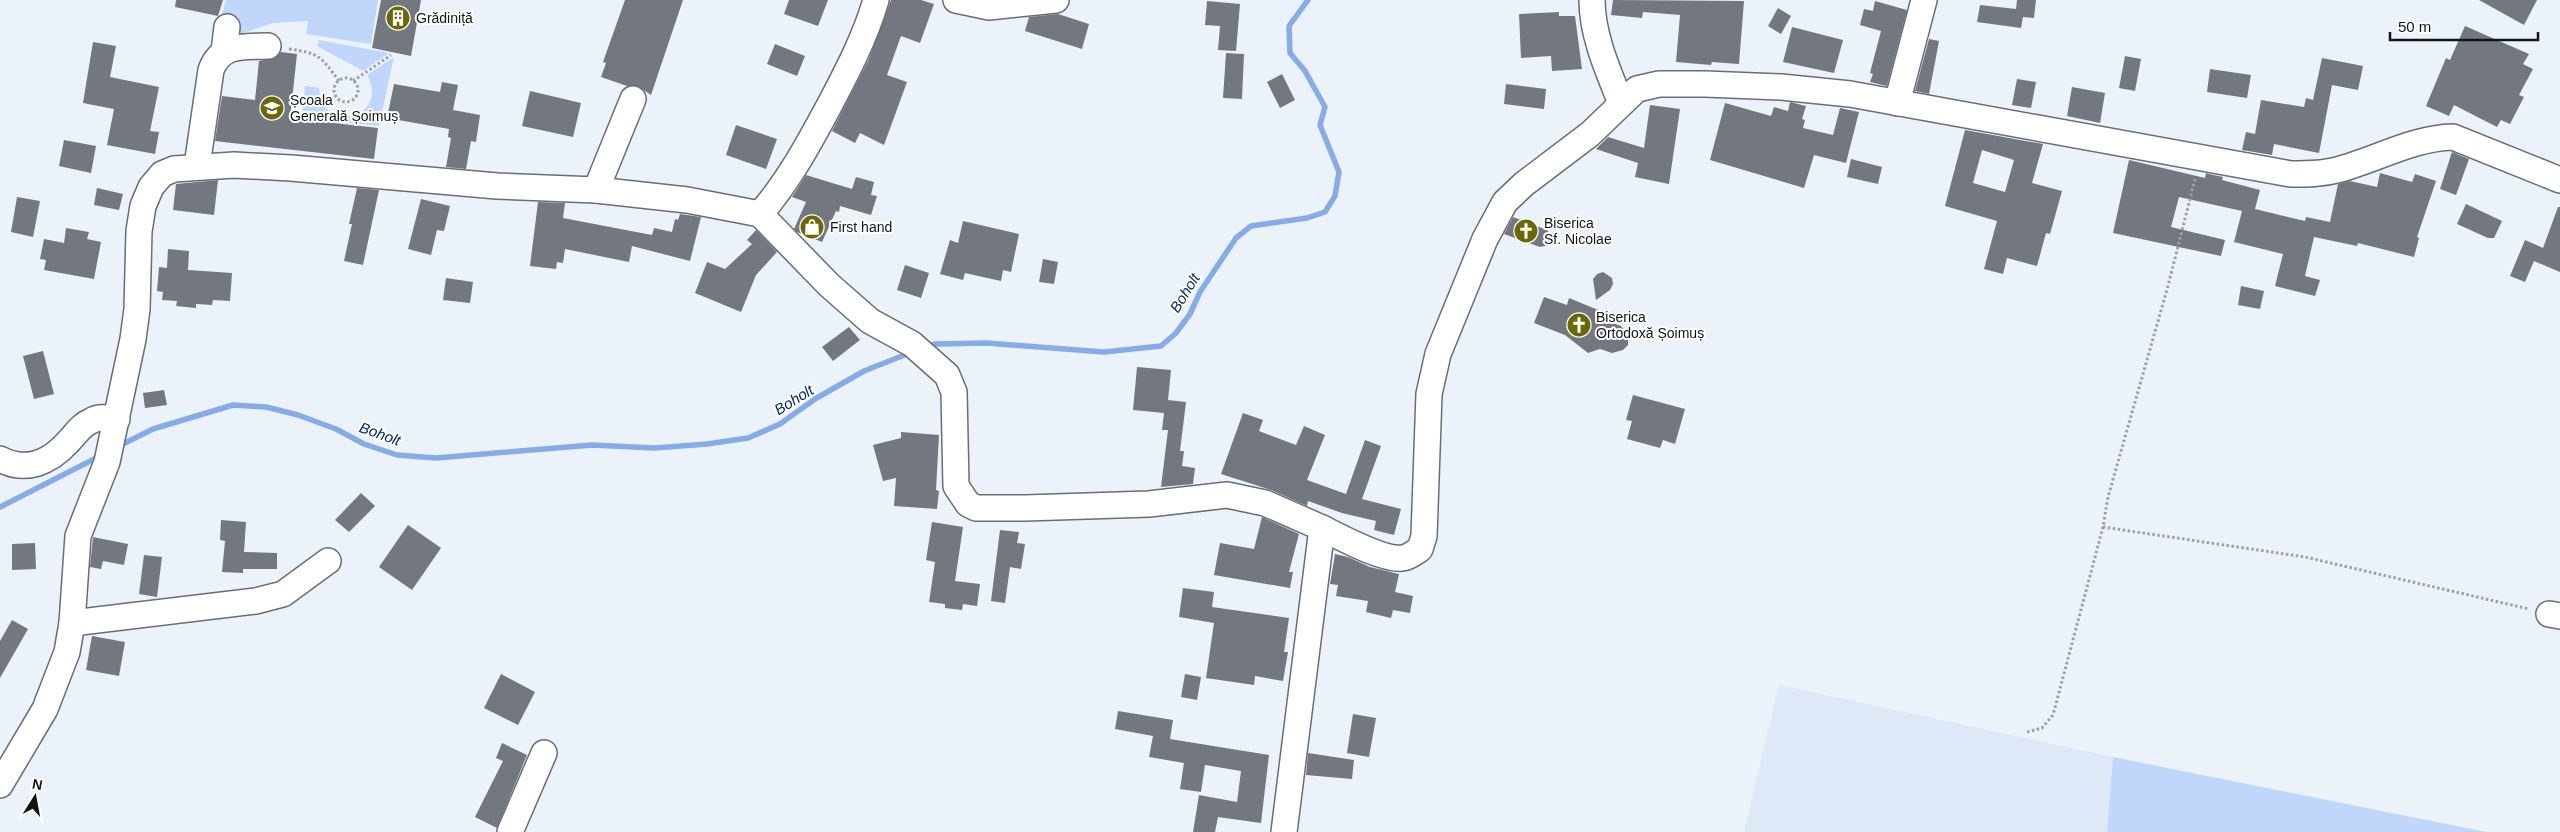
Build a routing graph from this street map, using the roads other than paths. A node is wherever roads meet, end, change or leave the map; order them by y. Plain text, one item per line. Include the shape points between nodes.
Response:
1 (876, 0) edge
2 (956, 0) edge
3 (1056, 0) edge
4 (1592, 0) edge
5 (1924, 0) edge
6 (268, 46) road end
7 (633, 99) dead end
8 (1621, 103) junction
9 (1896, 103) junction
10 (197, 166) junction
11 (2560, 180) edge
12 (596, 190) junction
13 (760, 214) junction
14 (117, 422) junction
15 (0, 459) edge
16 (1322, 528) junction
17 (328, 561) dead end
18 (72, 624) junction
19 (544, 753) dead end
20 (0, 784) edge
21 (510, 832) edge
22 (1284, 832) edge

1 - 13 street via 863,36 809,143 780,191
2 - 3 street via 989,7
4 - 8 street via 1596,31
5 - 9 street
6 - 10 street via 226,39 211,70
7 - 12 street
8 - 9 street via 1637,89 1659,84 1781,87 1850,94
8 - 16 street via 1590,134 1505,202 1485,239 1432,376 1424,536 1420,549 1402,558 1392,558
9 - 11 street via 2274,172 2318,174 2427,140 2453,137
10 - 12 street via 291,168 497,186
10 - 14 street via 162,174 151,186 143,206 138,248 137,309
12 - 13 street via 687,200
13 - 16 street via 870,321 912,344 947,375 954,392 956,486 968,504 976,508 1149,504 1242,496
14 - 15 street via 103,418 92,420 45,462 20,466
14 - 18 street via 99,488 78,536
16 - 22 street
17 - 18 street via 283,594 256,601
18 - 20 street via 68,652 45,709
19 - 21 street

